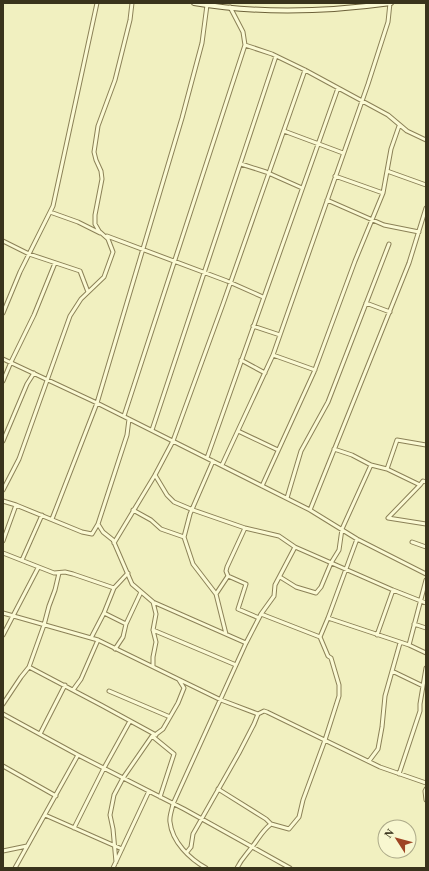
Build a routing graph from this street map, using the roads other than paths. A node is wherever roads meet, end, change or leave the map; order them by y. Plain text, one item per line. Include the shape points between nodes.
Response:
1 (97, 3) edge
2 (132, 3) edge
3 (194, 3) edge
4 (390, 3) edge
5 (207, 5) junction
6 (230, 7) junction
7 (245, 45) junction
8 (276, 56) junction
9 (305, 70) junction
10 (338, 88) junction
11 (362, 101) junction
12 (399, 126) junction
13 (284, 131) junction
14 (426, 140) edge
15 (318, 144) junction
16 (343, 153) junction
17 (240, 164) junction
18 (387, 171) junction
19 (269, 174) junction
20 (335, 176) junction
21 (426, 184) edge
22 (302, 188) junction
23 (383, 193) junction
24 (327, 200) junction
25 (426, 208) edge
26 (50, 212) junction
27 (372, 219) junction
28 (419, 232) junction
29 (106, 236) junction
30 (3, 241) edge
31 (389, 244) dead end
32 (143, 250) junction
33 (29, 254) junction
34 (174, 261) junction
35 (55, 263) junction
36 (204, 273) junction
37 (231, 282) junction
38 (88, 292) junction
39 (263, 297) junction
40 (366, 303) junction
41 (390, 312) junction
42 (3, 313) edge
43 (253, 326) junction
44 (280, 334) junction
45 (273, 355) junction
46 (3, 359) edge
47 (241, 360) junction
48 (11, 362) junction
49 (315, 370) junction
50 (34, 373) junction
51 (265, 373) junction
52 (48, 380) junction
53 (3, 381) edge
54 (97, 403) junction
55 (124, 416) junction
56 (129, 419) junction
57 (152, 430) junction
58 (238, 431) junction
59 (3, 441) edge
60 (173, 441) junction
61 (426, 445) edge
62 (334, 449) junction
63 (278, 450) junction
64 (207, 458) junction
65 (213, 461) junction
66 (222, 465) junction
67 (371, 465) junction
68 (387, 469) junction
69 (154, 476) junction
70 (426, 482) edge
71 (420, 485) junction
72 (262, 486) junction
73 (3, 490) edge
74 (287, 498) junction
75 (3, 501) edge
76 (16, 505) junction
77 (133, 510) junction
78 (192, 510) junction
79 (310, 510) junction
80 (42, 515) junction
81 (52, 519) junction
82 (98, 524) junction
83 (426, 524) edge
84 (245, 528) junction
85 (342, 529) junction
86 (184, 537) junction
87 (356, 539) junction
88 (3, 541) edge
89 (412, 542) dead end
90 (114, 543) junction
91 (294, 547) junction
92 (426, 547) edge
93 (3, 553) edge
94 (22, 560) junction
95 (331, 563) junction
96 (38, 568) junction
97 (345, 569) junction
98 (59, 573) junction
99 (128, 573) junction
100 (426, 574) edge
101 (228, 576) junction
102 (280, 577) junction
103 (426, 580) edge
104 (114, 588) junction
105 (393, 590) junction
106 (141, 592) junction
107 (216, 594) junction
108 (421, 601) junction
109 (153, 602) junction
110 (426, 603) edge
111 (3, 613) edge
112 (104, 613) junction
113 (261, 614) junction
114 (12, 616) junction
115 (259, 618) junction
116 (328, 618) junction
117 (44, 624) junction
118 (126, 624) junction
119 (414, 624) junction
120 (426, 628) edge
121 (153, 630) junction
122 (226, 634) junction
123 (3, 635) edge
124 (377, 635) junction
125 (320, 637) junction
126 (91, 638) junction
127 (98, 640) junction
128 (246, 643) junction
129 (400, 643) junction
130 (409, 645) junction
131 (115, 649) junction
132 (426, 653) edge
133 (236, 665) junction
134 (153, 666) junction
135 (29, 667) junction
136 (426, 668) edge
137 (392, 671) junction
138 (179, 680) junction
139 (65, 686) junction
140 (422, 686) junction
141 (73, 690) junction
142 (109, 691) dead end
143 (221, 700) junction
144 (3, 704) edge
145 (3, 714) edge
146 (258, 714) junction
147 (170, 717) junction
148 (130, 721) junction
149 (40, 734) junction
150 (154, 736) junction
151 (325, 740) junction
152 (78, 755) junction
153 (369, 761) junction
154 (3, 766) edge
155 (104, 768) junction
156 (399, 774) junction
157 (123, 778) junction
158 (426, 783) edge
159 (218, 789) junction
160 (426, 789) edge
161 (149, 791) junction
162 (56, 796) junction
163 (160, 797) junction
164 (426, 800) edge
165 (173, 804) junction
166 (45, 815) junction
167 (201, 819) junction
168 (271, 824) junction
169 (74, 828) junction
170 (27, 846) junction
171 (114, 846) junction
172 (252, 847) junction
173 (122, 849) junction
174 (3, 851) edge
175 (187, 852) junction
176 (116, 862) junction
177 (15, 868) edge
178 (113, 868) edge
179 (206, 868) edge
180 (237, 868) edge
181 (290, 868) edge

1 - 26 street
2 - 29 street via 115,80 98,126 94,152 102,179 94,220 99,231
3 - 5 main road
4 - 6 main road via 299,11
4 - 11 street via 388,22
5 - 6 main road
5 - 32 street via 202,43
6 - 7 street via 243,32
7 - 8 street
7 - 34 street
8 - 9 street
8 - 17 street
9 - 10 street
9 - 13 street
10 - 11 street
10 - 15 street
11 - 12 street via 388,115
11 - 16 street
12 - 14 street
12 - 18 street
13 - 15 street
13 - 19 street
15 - 16 street
15 - 22 street
16 - 20 street
17 - 19 street
17 - 36 street
18 - 21 street
18 - 23 street
19 - 22 street
19 - 37 street
20 - 23 street
20 - 24 street
22 - 39 street
23 - 27 street
24 - 27 street
24 - 44 street
25 - 28 street
26 - 29 street
26 - 33 street
27 - 28 street via 384,225
27 - 49 street
28 - 41 street
29 - 32 street
29 - 38 street via 113,252 104,277
30 - 33 street
31 - 40 street
32 - 34 street
32 - 54 street
33 - 35 street
33 - 42 street
34 - 36 street
34 - 55 street
35 - 38 street via 80,271
35 - 48 street
36 - 37 street
36 - 57 street
37 - 39 street
37 - 60 street
38 - 52 street via 70,316
39 - 43 street
40 - 41 street
40 - 74 street via 328,402 302,451
41 - 62 street
43 - 44 street
43 - 47 street
44 - 45 street
45 - 49 street
45 - 51 street
46 - 48 street
47 - 51 street
47 - 64 street
48 - 50 street
48 - 53 street
49 - 63 street
50 - 52 street
50 - 59 street
51 - 58 street
52 - 54 street
52 - 73 street via 20,459
54 - 55 street
54 - 81 street
55 - 56 street
56 - 57 street
56 - 82 street via 127,435
57 - 60 street
58 - 63 street
58 - 66 street
60 - 64 street
60 - 69 street
61 - 68 street via 397,440
62 - 67 street
62 - 79 street
63 - 72 street
64 - 65 street
65 - 66 street
65 - 78 street
66 - 72 street
67 - 68 street
67 - 85 street
68 - 71 street
69 - 77 street
69 - 78 street via 174,502
70 - 71 street via 423,481
71 - 83 street via 388,518
72 - 74 street
74 - 79 street
75 - 76 street
76 - 80 street
76 - 88 street
77 - 86 street via 161,529
77 - 90 street
78 - 84 street
78 - 86 street
79 - 85 street
80 - 81 street
80 - 94 street
81 - 82 street via 92,534
82 - 90 street
84 - 91 street via 279,536
84 - 101 street via 227,567
85 - 87 street
85 - 95 street via 339,550
86 - 107 street via 194,564
87 - 97 street
87 - 100 street
89 - 92 street
90 - 99 street
91 - 95 street
91 - 102 street
93 - 94 street
94 - 96 street
95 - 97 street
95 - 102 street via 316,593 296,587
96 - 98 street
96 - 114 street
97 - 105 street
97 - 116 street
98 - 104 street via 73,574
98 - 117 street
99 - 104 street
99 - 106 street via 132,584
101 - 107 street
101 - 115 street via 246,584 238,609
102 - 113 street via 275,585 274,596
103 - 108 street
104 - 112 street
105 - 108 street
105 - 124 street
106 - 109 street
106 - 118 street
107 - 122 street
108 - 110 street
108 - 119 street
109 - 121 street via 156,614
109 - 122 street
111 - 114 street
112 - 118 street
112 - 126 street
113 - 115 street
113 - 125 street
114 - 117 street
114 - 123 street
115 - 128 street
116 - 124 street
116 - 125 street
117 - 126 street
117 - 135 street
118 - 131 street via 123,637
119 - 120 street
119 - 130 street
121 - 133 street
121 - 134 street via 156,642
122 - 128 street
124 - 129 street
125 - 151 street via 331,658 339,684 339,696
126 - 127 street
127 - 131 street
127 - 141 street via 81,679
128 - 133 street
129 - 130 street
129 - 137 street
130 - 132 street
131 - 134 street
133 - 143 street
134 - 138 street
135 - 139 street
135 - 144 street
136 - 140 street
137 - 140 street
137 - 153 street via 385,696 378,749
138 - 143 street
138 - 147 street via 184,688
139 - 141 street
139 - 149 street
140 - 156 street via 420,711
141 - 148 street
142 - 147 street
143 - 146 street
143 - 165 street
145 - 149 street
146 - 151 street via 267,712
146 - 159 street
147 - 150 street via 164,730
148 - 150 street
148 - 155 street
149 - 152 street
150 - 157 street
150 - 163 street via 174,754
151 - 153 street
151 - 168 street via 299,817 289,829
152 - 155 street
152 - 162 street
153 - 156 street
154 - 162 street
155 - 157 street
155 - 169 street
156 - 158 street
157 - 161 street
157 - 171 street via 114,795 110,815
159 - 167 street
159 - 168 street via 266,818
160 - 164 street
161 - 163 street
161 - 173 street
162 - 166 street
163 - 165 street
165 - 167 street
165 - 175 street via 170,821 172,830 180,847
166 - 169 street
166 - 170 street
167 - 172 street
167 - 175 street
168 - 172 street
169 - 171 street
170 - 174 street
170 - 177 street
171 - 173 street
171 - 176 street
172 - 180 street
172 - 181 street
173 - 176 street
175 - 179 street
176 - 178 street

